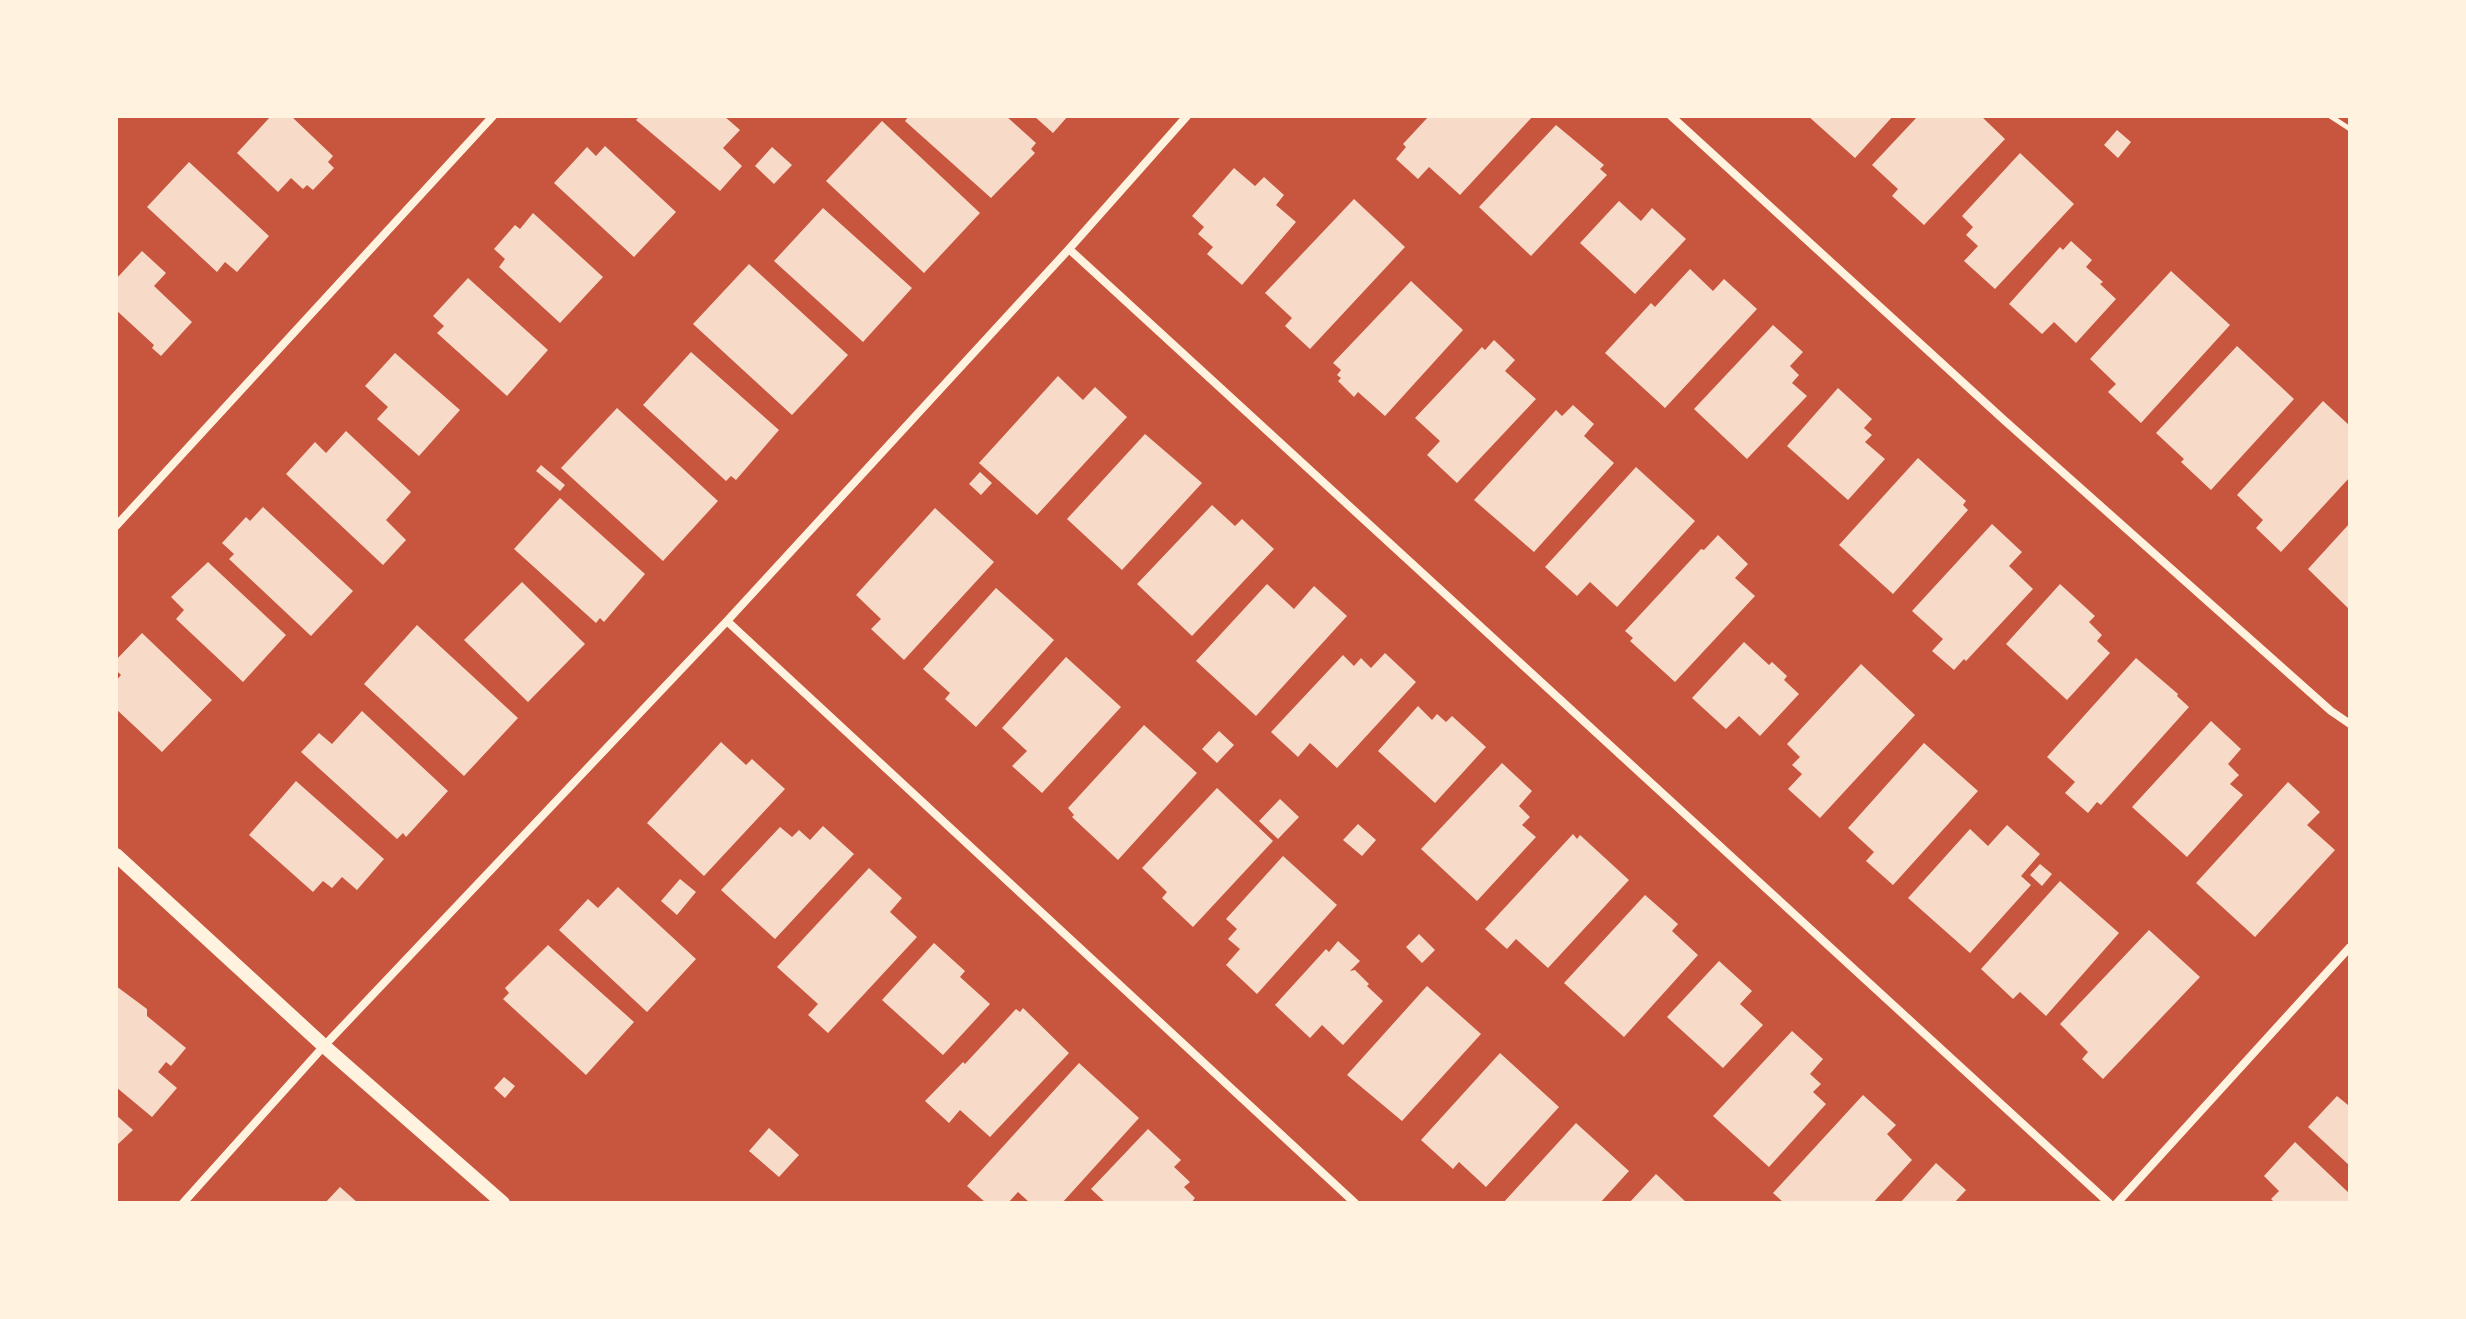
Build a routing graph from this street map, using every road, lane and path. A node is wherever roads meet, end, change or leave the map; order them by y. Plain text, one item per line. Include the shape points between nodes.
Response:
1 (493, 116) edge
2 (1187, 116) edge
3 (1671, 116) edge
4 (2330, 116) edge
5 (2350, 129) edge
6 (1069, 249) junction
7 (116, 526) edge
8 (727, 621) junction
9 (2350, 724) edge
10 (116, 855) edge
11 (2350, 947) edge
12 (324, 1046) junction
13 (183, 1203) edge
14 (503, 1203) edge
15 (1355, 1203) edge
16 (2109, 1203) edge
17 (2117, 1203) edge

1 - 7 street
2 - 6 street
3 - 9 street via 2004,420
4 - 5 path
6 - 8 street
6 - 16 street
8 - 12 street
8 - 15 street
10 - 12 street
11 - 17 street
12 - 13 street
12 - 14 street

